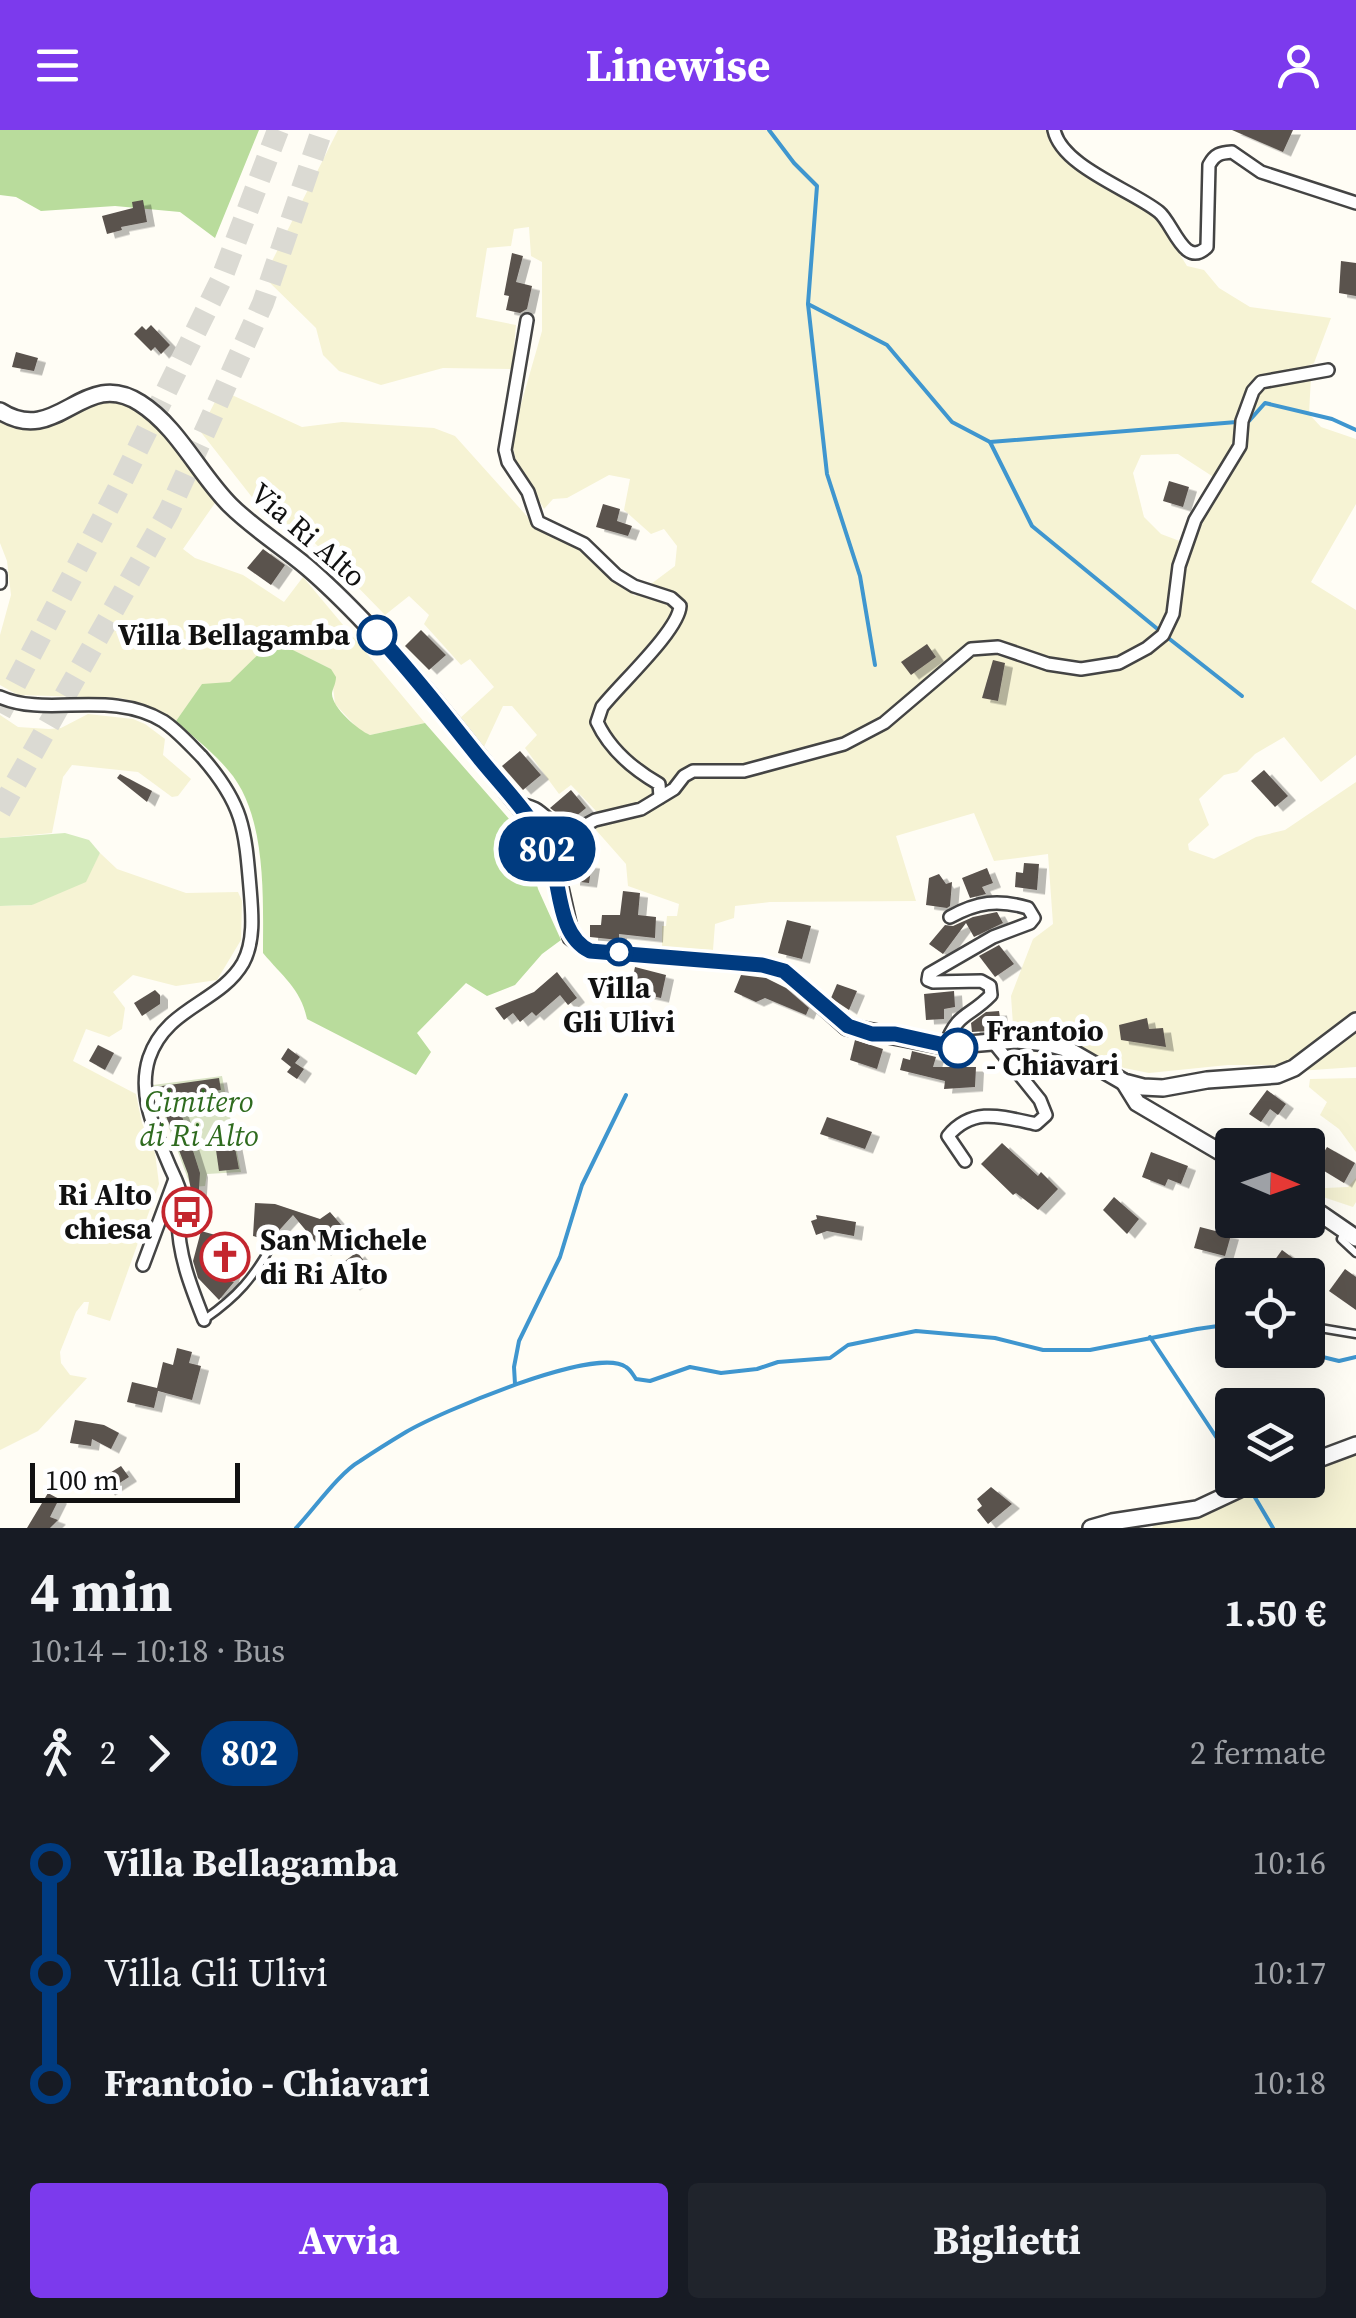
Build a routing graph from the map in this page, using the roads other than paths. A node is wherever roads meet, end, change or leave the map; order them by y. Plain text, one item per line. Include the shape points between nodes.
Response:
1 (1054, 130) edge
2 (1356, 203) edge
3 (528, 320) dead end
4 (1328, 370) dead end
5 (0, 411) edge
6 (0, 576) edge
7 (0, 583) edge
8 (0, 697) edge
9 (660, 796) junction
10 (518, 805) junction
11 (950, 917) dead end
12 (1356, 1021) edge
13 (994, 1043) junction
14 (945, 1046) junction
15 (1124, 1082) junction
16 (1215, 1149) edge
17 (965, 1161) dead end
18 (175, 1179) junction
19 (1325, 1217) edge
20 (1350, 1234) edge
21 (273, 1243) dead end
22 (1356, 1254) edge
23 (143, 1265) dead end
24 (204, 1320) joint
25 (1325, 1329) edge
26 (1356, 1334) edge
27 (1356, 1445) edge
28 (1325, 1457) edge
29 (1221, 1498) edge
30 (1091, 1528) edge

1 - 2 street via 1056,140 1094,174 1161,213 1192,254 1206,248 1209,165 1220,153 1232,152 1261,172
3 - 9 street via 505,450 532,511 538,522 584,544 625,581 680,606 667,636 602,707 597,722 634,769 659,784
4 - 9 street via 1261,382 1253,391 1240,446 1195,520 1179,566 1173,614 1164,635 1146,648 1119,663 1082,669 998,648 971,650 884,723 844,744 744,772 693,770
5 - 10 street, Via Ri Alto via 29,423 101,393 143,404 230,505 366,623
6 - 7 street
8 - 18 street via 138,709 189,743 241,815 250,947 233,976 163,1033 144,1084
9 - 10 street via 571,833 536,808
10 - 14 street, Via Ri Alto via 556,870 578,945 784,971 848,1026
11 - 14 street via 998,902 1028,908 1034,918 929,974 932,982 990,986 988,1000 953,1025
12 - 15 street, Via Ri Alto via 1277,1075 1163,1088
13 - 14 street, Via Ri Alto
13 - 15 street, Via Ri Alto via 1065,1048
13 - 17 street via 1046,1115 1036,1124 998,1115 966,1120 948,1136
15 - 16 street via 1136,1103
18 - 23 street
18 - 24 street via 180,1248
19 - 20 street
20 - 22 lane via 1341,1239
21 - 24 lane via 252,1280
25 - 26 lane
27 - 28 street
29 - 30 street via 1197,1509

